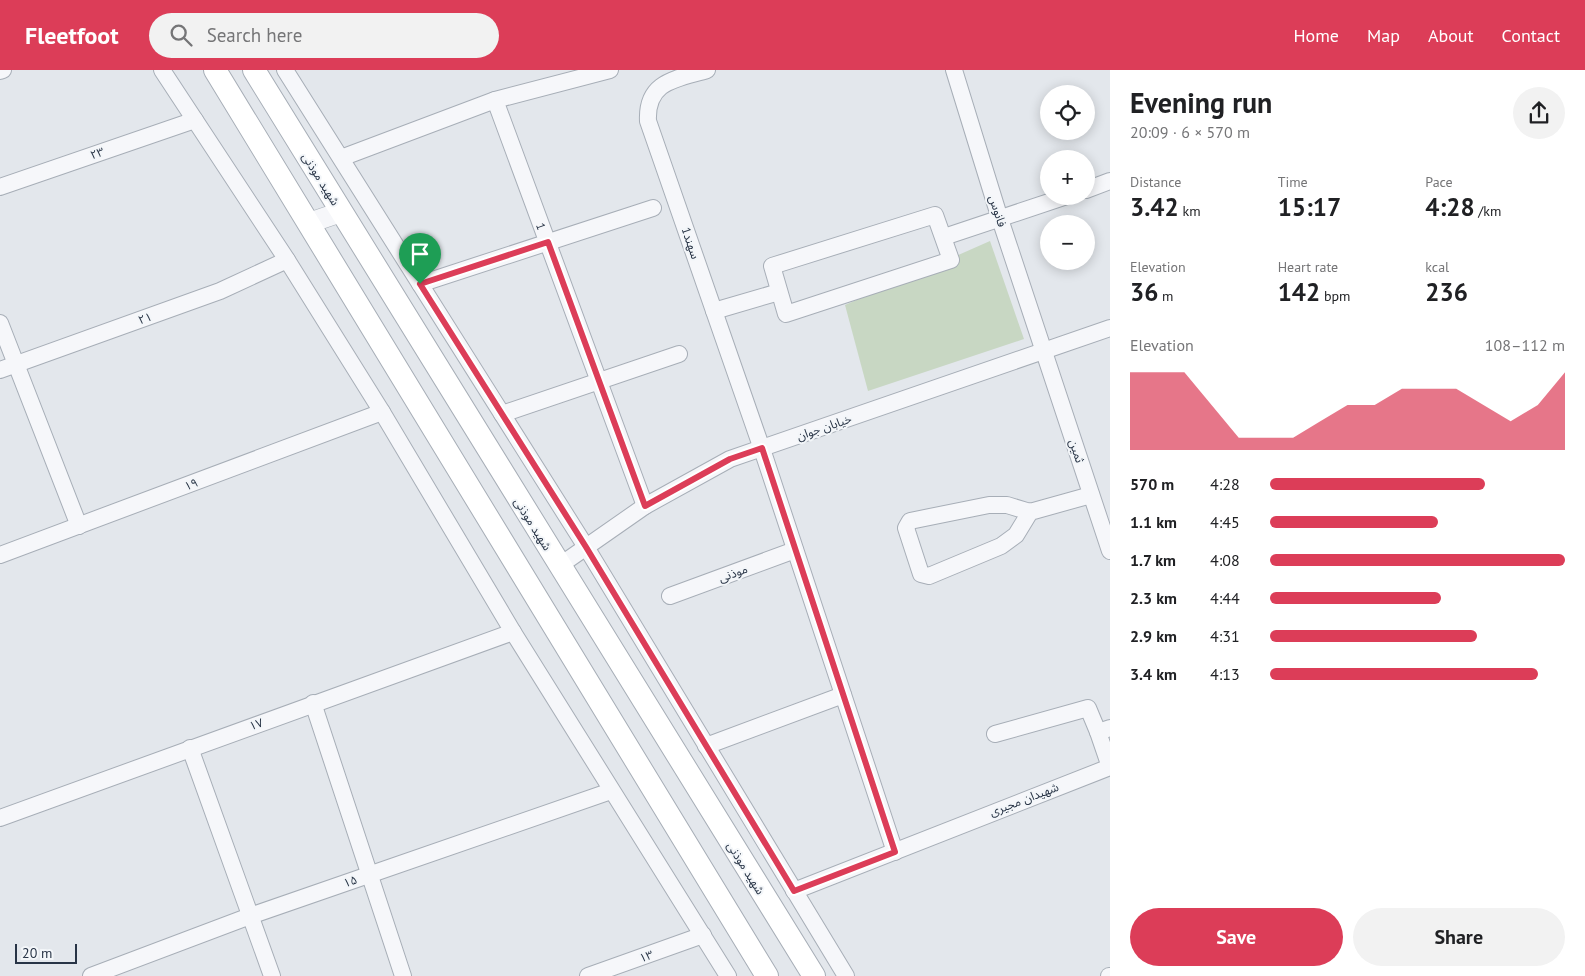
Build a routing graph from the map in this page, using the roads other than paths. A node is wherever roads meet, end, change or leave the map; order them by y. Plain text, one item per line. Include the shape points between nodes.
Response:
1 (162, 70) edge
2 (215, 70) edge
3 (254, 70) edge
4 (285, 70) edge
5 (610, 70) edge
6 (707, 70) edge
7 (954, 70) edge
8 (495, 100) junction
9 (195, 120) junction
10 (340, 158) junction
11 (1110, 181) edge
12 (0, 187) edge
13 (1095, 187) edge
14 (1041, 205) edge
15 (653, 208) dead end
16 (341, 212) junction
17 (1000, 219) junction
18 (309, 224) junction
19 (944, 236) junction
20 (548, 242) junction
21 (287, 260) junction
22 (420, 284) junction
23 (779, 292) junction
24 (714, 311) junction
25 (0, 323) edge
26 (1110, 328) edge
27 (1044, 351) junction
28 (679, 354) dead end
29 (8, 368) edge
30 (599, 382) junction
31 (382, 412) junction
32 (502, 414) junction
33 (762, 448) junction
34 (1091, 495) junction
35 (645, 506) junction
36 (1030, 512) junction
37 (79, 526) junction
38 (586, 547) junction
39 (796, 550) junction
40 (1110, 551) edge
41 (0, 555) edge
42 (559, 566) junction
43 (670, 596) dead end
44 (513, 632) junction
45 (843, 695) junction
46 (313, 704) junction
47 (1104, 730) edge
48 (996, 734) dead end
49 (706, 746) junction
50 (190, 748) junction
51 (611, 791) junction
52 (0, 818) edge
53 (895, 852) junction
54 (370, 874) junction
55 (794, 891) junction
56 (250, 916) junction
57 (703, 935) junction
58 (91, 976) edge
59 (272, 976) edge
60 (403, 976) edge
61 (588, 976) edge
62 (728, 976) edge
63 (767, 976) edge
64 (814, 976) edge
65 (846, 976) edge

1 - 9 street
2 - 18 main road
3 - 16 main road, شهید موذنی
4 - 10 street
5 - 8 street
6 - 24 street, 1سهند via 668,81 655,91 647,106 648,121
7 - 17 street, فانوس
8 - 10 street
8 - 20 street, 1
9 - 12 street, ۲۳
9 - 21 street
10 - 22 street
11 - 13 street
14 - 17 street
15 - 20 street
16 - 18 street
16 - 42 main road, شهید موذنی
17 - 19 street
17 - 27 street, فانوس
18 - 63 main road
19 - 23 street via 935,215 772,266
19 - 23 street via 951,260 786,314
20 - 22 street
20 - 30 street, 1
21 - 29 street, ۲۱ via 220,291
21 - 31 street
22 - 32 street
23 - 24 street
24 - 33 street, 1سهند
25 - 29 street
26 - 27 street, خیابان جوان
27 - 33 street, خیابان جوان
27 - 34 street, ثمین
28 - 30 street
29 - 37 street
30 - 32 street
30 - 35 street, 1
31 - 37 street, ۱۹
31 - 44 street
32 - 38 street
33 - 35 street, خیابان جوان via 730,459
33 - 39 street, 1سهند
34 - 36 street
34 - 40 street, ثمین
35 - 38 street, خیابان جوان
36 - 36 street via 1007,505 989,505 910,520 906,528 921,574 929,576 1001,546 1016,535
37 - 41 street, ۱۹
38 - 42 street, خیابان جوان
38 - 49 street
39 - 43 street, موذنی
39 - 45 street, 1سهند
42 - 64 main road, شهید موذنی
44 - 46 street, ۱۷
44 - 51 street
45 - 49 street
45 - 53 street, 1سهند
46 - 50 street, ۱۷
46 - 54 street
47 - 48 street via 1088,708
47 - 53 street, شهیدان مجیری via 1110,767
49 - 55 street
50 - 52 street, ۱۷
50 - 56 street
51 - 54 street, ۱۵
51 - 57 street
53 - 55 street
54 - 56 street, ۱۵
54 - 60 street
55 - 65 street
56 - 58 street, ۱۵
56 - 59 street
57 - 61 street, ۱۳
57 - 62 street

